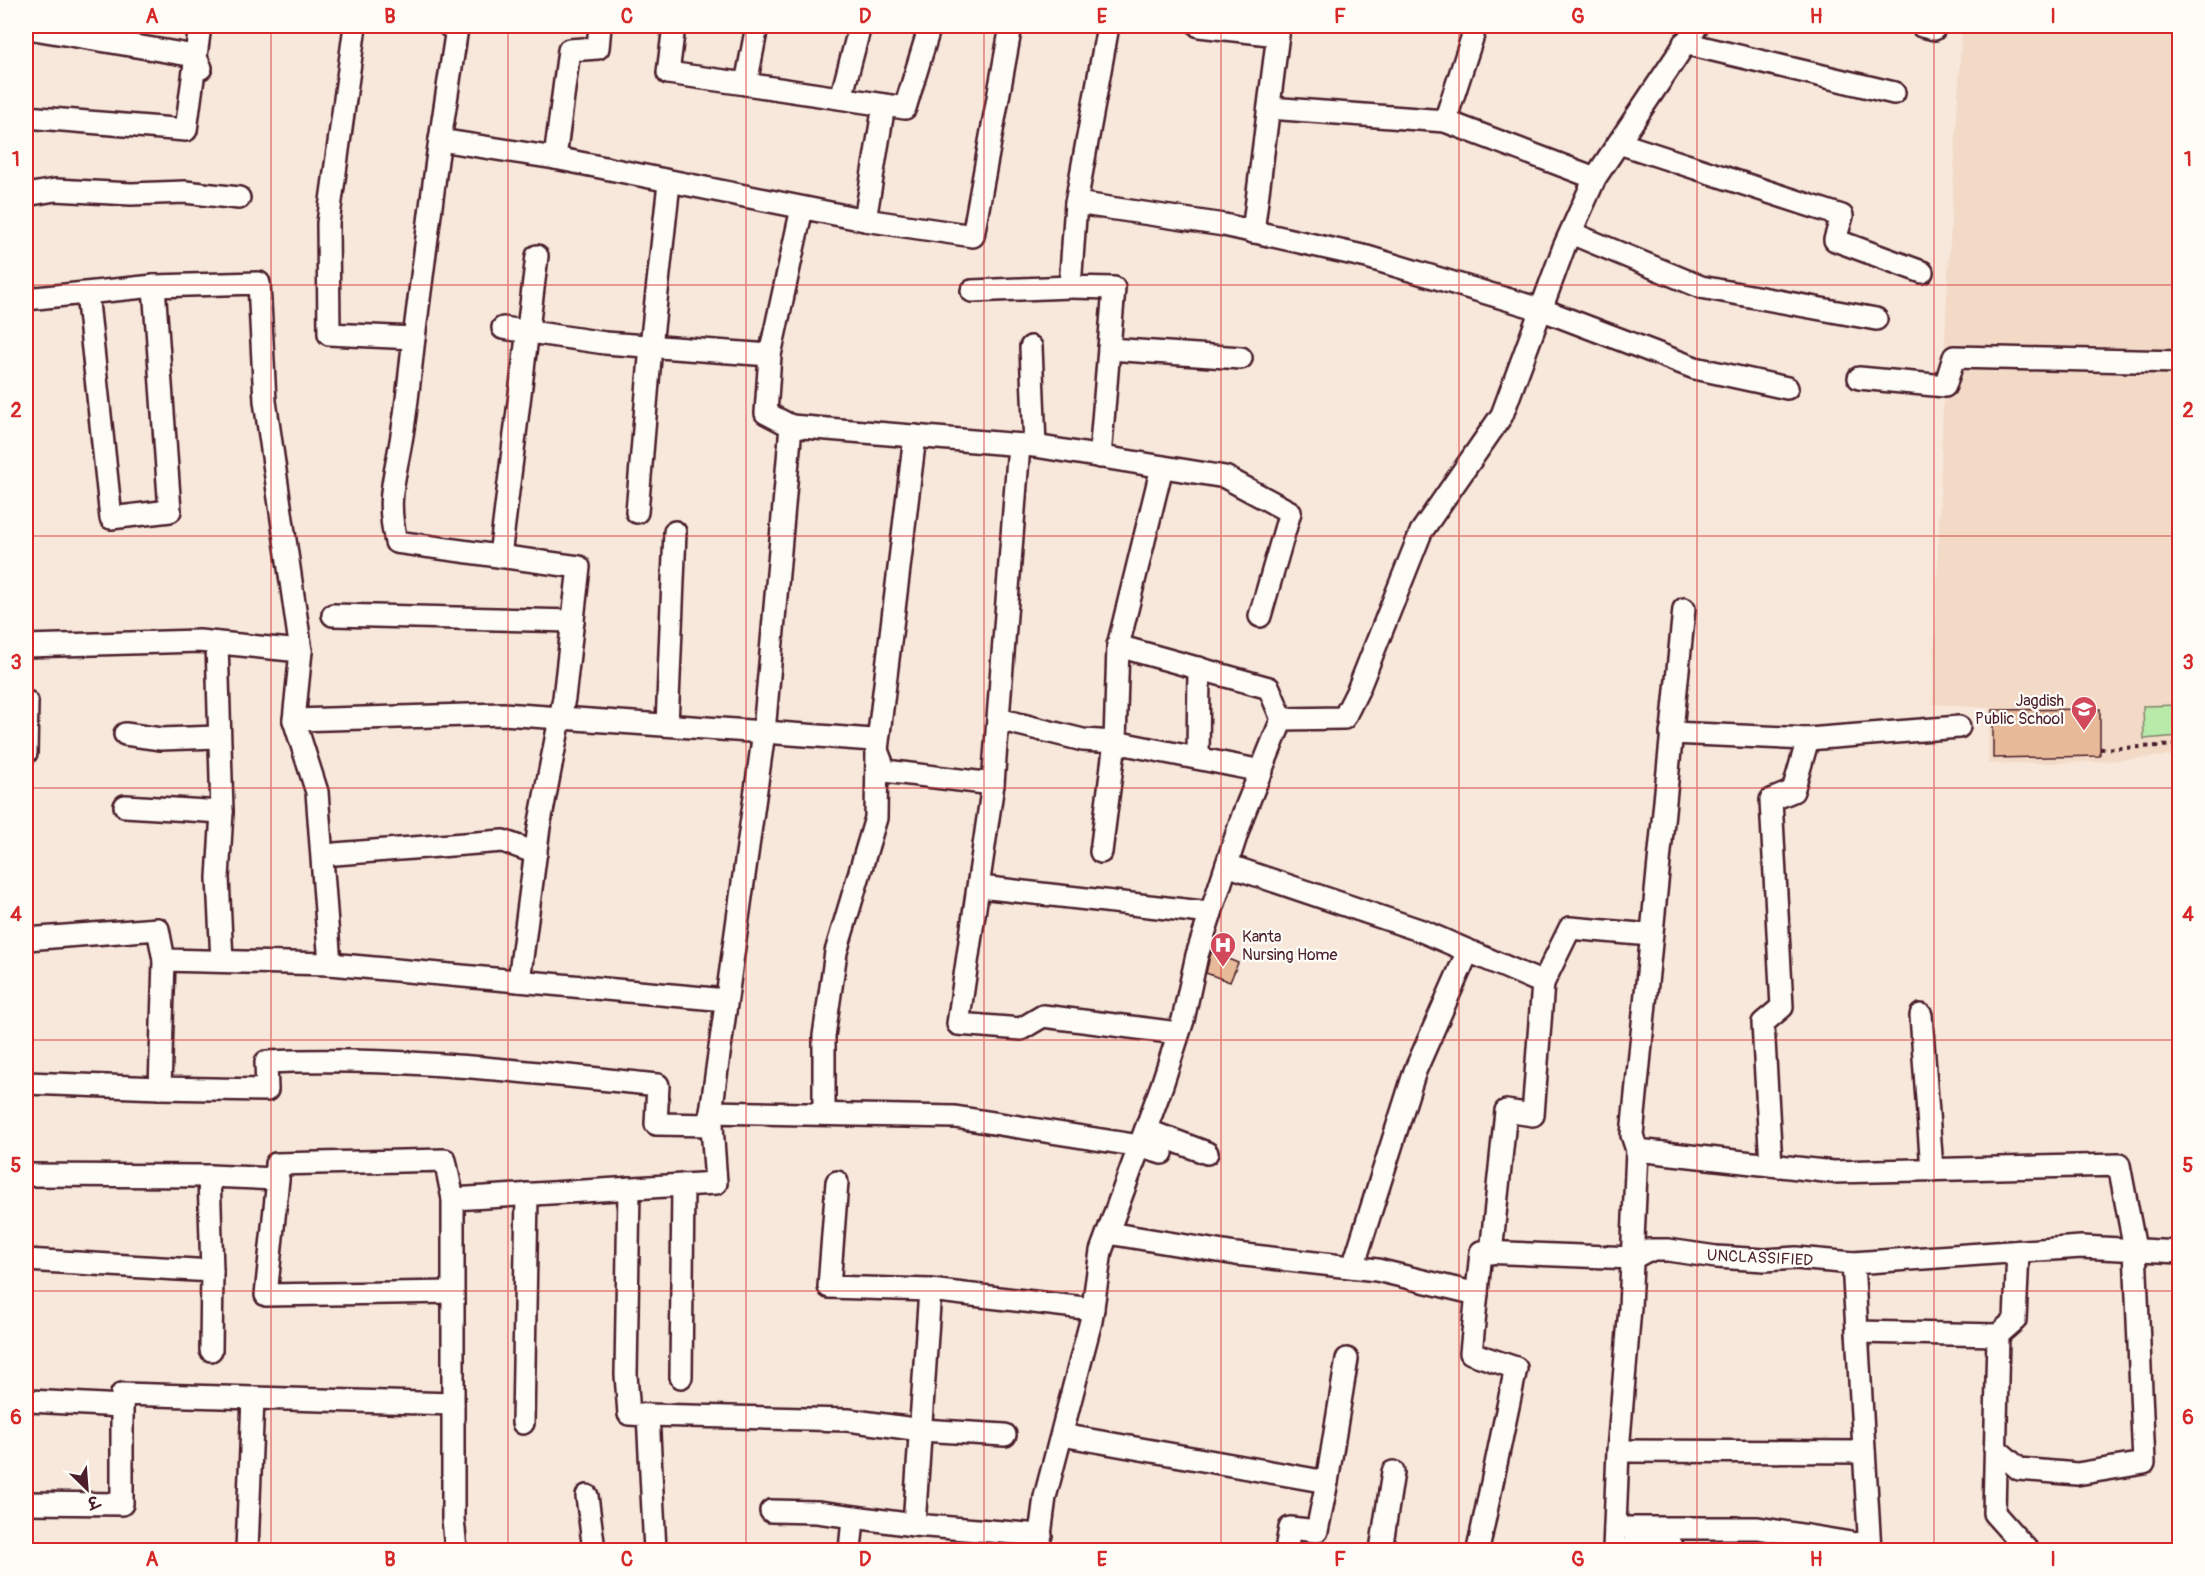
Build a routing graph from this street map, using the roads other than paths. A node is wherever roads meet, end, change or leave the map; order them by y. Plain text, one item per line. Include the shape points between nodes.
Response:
1 (200, 26) edge
2 (355, 26) edge
3 (460, 26) edge
4 (600, 26) edge
5 (675, 26) edge
6 (757, 26) edge
7 (860, 26) edge
8 (930, 26) edge
9 (1011, 26) edge
10 (1108, 26) edge
11 (1199, 26) edge
12 (1476, 26) edge
13 (1697, 26) edge
14 (1279, 30) edge
15 (27, 31) edge
16 (1684, 43) junction
17 (200, 66) junction
18 (746, 84) junction
19 (1894, 93) dead end
20 (841, 98) junction
21 (884, 105) junction
22 (1269, 108) junction
23 (26, 117) edge
24 (1445, 121) junction
25 (440, 140) junction
26 (1619, 143) junction
27 (555, 158) junction
28 (1594, 178) junction
29 (669, 183) junction
30 (26, 195) edge
31 (239, 198) dead end
32 (1076, 203) junction
33 (802, 208) junction
34 (865, 220) junction
35 (1253, 232) junction
36 (1570, 233) junction
37 (537, 256) dead end
38 (1922, 272) dead end
39 (154, 286) junction
40 (1070, 287) junction
41 (972, 291) dead end
42 (87, 293) junction
43 (26, 299) edge
44 (1543, 310) junction
45 (1876, 319) dead end
46 (503, 328) dead end
47 (530, 332) junction
48 (414, 338) junction
49 (651, 346) junction
50 (1031, 347) dead end
51 (1109, 349) junction
52 (770, 355) junction
53 (1241, 358) dead end
54 (2180, 362) edge
55 (1859, 378) dead end
56 (1787, 388) dead end
57 (790, 426) junction
58 (915, 436) junction
59 (1027, 445) junction
60 (1100, 457) junction
61 (1162, 467) junction
62 (637, 512) dead end
63 (675, 532) dead end
64 (500, 556) junction
65 (1684, 609) dead end
66 (333, 615) dead end
67 (1260, 616) dead end
68 (573, 621) junction
69 (217, 643) junction
70 (26, 645) edge
71 (1118, 646) junction
72 (301, 651) junction
73 (1199, 668) junction
74 (27, 702) dead end
75 (560, 718) junction
76 (998, 719) junction
77 (1282, 719) junction
78 (294, 720) junction
79 (667, 725) junction
80 (1959, 727) dead end
81 (764, 732) junction
82 (1671, 733) junction
83 (125, 734) dead end
84 (218, 737) junction
85 (1808, 739) junction
86 (1115, 742) junction
87 (877, 750) junction
88 (26, 753) edge
89 (1198, 758) junction
90 (1262, 771) junction
91 (993, 784) junction
92 (125, 806) dead end
93 (222, 812) junction
94 (1101, 852) dead end
95 (536, 853) junction
96 (335, 854) dead end
97 (1227, 865) junction
98 (989, 888) dead end
99 (1211, 913) junction
100 (1651, 935) junction
101 (26, 939) edge
102 (1468, 951) junction
103 (164, 960) junction
104 (222, 961) junction
105 (330, 964) junction
106 (519, 981) junction
107 (1543, 983) junction
108 (726, 1000) junction
109 (1920, 1015) dead end
110 (1178, 1033) junction
111 (26, 1083) edge
112 (160, 1088) junction
113 (824, 1114) junction
114 (712, 1118) junction
115 (1143, 1138) junction
116 (1637, 1150) junction
117 (1162, 1153) dead end
118 (1207, 1153) dead end
119 (1771, 1165) junction
120 (1932, 1170) junction
121 (26, 1175) edge
122 (209, 1176) junction
123 (278, 1179) junction
124 (837, 1182) dead end
125 (683, 1185) junction
126 (629, 1188) junction
127 (526, 1194) junction
128 (453, 1199) junction
129 (1108, 1233) junction
130 (2135, 1250) junction
131 (2018, 1252) junction
132 (2180, 1252) edge
133 (1491, 1253) junction
134 (1632, 1258) junction
135 (26, 1260) edge
136 (1853, 1263) junction
137 (1353, 1267) junction
138 (212, 1271) junction
139 (930, 1290) junction
140 (453, 1292) junction
141 (1477, 1294) junction
142 (1093, 1309) junction
143 (1857, 1332) junction
144 (1998, 1335) junction
145 (211, 1350) dead end
146 (1347, 1359) dead end
147 (681, 1377) dead end
148 (253, 1398) junction
149 (30, 1401) dead end
150 (453, 1404) junction
151 (122, 1406) junction
152 (648, 1415) junction
153 (523, 1423) dead end
154 (921, 1430) junction
155 (1005, 1435) dead end
156 (1062, 1435) junction
157 (1995, 1448) junction
158 (1618, 1451) junction
159 (1864, 1452) junction
160 (1393, 1472) dead end
161 (1328, 1482) junction
162 (587, 1496) dead end
163 (26, 1503) edge
164 (771, 1511) dead end
165 (853, 1518) junction
166 (914, 1525) junction
167 (1615, 1528) junction
168 (1040, 1543) edge
169 (1870, 1546) edge
170 (247, 1551) edge
171 (456, 1551) edge
172 (594, 1551) edge
173 (656, 1551) edge
174 (850, 1551) edge
175 (1286, 1551) edge
176 (1382, 1551) edge
177 (1478, 1551) edge
178 (1614, 1551) edge
179 (1631, 1551) edge
180 (1672, 1551) edge
181 (2027, 1551) edge

1 - 17 street
2 - 48 street via 328,223 329,334
3 - 25 street
4 - 27 street via 598,48 569,50
5 - 18 street via 668,73
6 - 18 street
7 - 20 street
8 - 21 street via 905,108
9 - 34 street via 973,236
10 - 32 street
11 - 14 street
12 - 24 street
13 - 16 street
14 - 22 street
15 - 17 street
16 - 19 street
16 - 26 street
17 - 23 street via 186,130
18 - 20 street
20 - 21 street
21 - 34 street
22 - 24 street
22 - 35 street
24 - 28 street
25 - 27 street
25 - 48 street
26 - 28 street
26 - 38 street via 1842,216 1835,240
27 - 29 street
28 - 36 street
29 - 33 street
29 - 49 street
30 - 31 street via 55,190 185,192
32 - 35 street
32 - 40 street
33 - 34 street
33 - 52 street
35 - 44 street via 1367,257
36 - 44 street
36 - 45 street via 1701,287
37 - 47 street
39 - 42 street
39 - 42 street via 170,511 111,518
39 - 72 street via 259,283 265,401
40 - 41 street
40 - 51 street via 1114,288
42 - 43 street
44 - 56 street via 1695,368
44 - 77 street via 1502,415 1421,532 1344,718
46 - 47 street
47 - 49 street
47 - 64 street
48 - 64 street via 401,443 392,478 390,515 396,542
49 - 52 street
49 - 62 street
50 - 59 street
51 - 53 street
51 - 60 street
52 - 57 street via 766,413
54 - 55 street via 1954,357 1945,386
57 - 58 street
57 - 81 street
58 - 59 street
58 - 87 street
59 - 60 street
59 - 76 street
60 - 61 street
61 - 67 street via 1225,477 1290,512
61 - 71 street
63 - 79 street
64 - 68 street via 579,567
65 - 82 street
66 - 68 street
68 - 75 street
69 - 70 street
69 - 72 street
69 - 84 street
71 - 73 street
71 - 86 street
72 - 78 street
73 - 77 street via 1269,688
73 - 89 street
74 - 88 street
75 - 78 street via 503,714
75 - 79 street
75 - 95 street
76 - 86 street via 1083,740
76 - 91 street
77 - 90 street
78 - 105 street via 317,792
79 - 81 street
80 - 85 street
81 - 87 street via 873,740
81 - 108 street
82 - 85 street
82 - 100 street
83 - 84 street via 161,739
84 - 93 street
85 - 119 street via 1793,791 1771,800 1782,1007 1763,1023
86 - 89 street
86 - 94 street
87 - 91 street via 885,771
87 - 113 street via 876,818 836,952 824,1036
89 - 90 street
90 - 97 street
91 - 110 street via 958,1024 1021,1029 1042,1016
92 - 93 street
93 - 104 street via 218,878
95 - 96 street via 503,841
95 - 106 street
97 - 99 street
97 - 102 street via 1422,931
98 - 99 street
99 - 110 street
100 - 107 street via 1570,928
100 - 116 street via 1632,1135
101 - 103 street via 158,928
102 - 107 street
102 - 137 street via 1415,1071
103 - 104 street
103 - 112 street
104 - 105 street
105 - 106 street
106 - 108 street
107 - 133 street via 1533,1115 1506,1111
108 - 114 street
109 - 120 street
110 - 115 street
111 - 112 street
112 - 114 street via 267,1090 266,1062 329,1059 486,1068 658,1086 656,1124
113 - 114 street
113 - 115 street via 955,1117
114 - 125 street via 716,1182
115 - 117 street
115 - 118 street
115 - 129 street
116 - 119 street
116 - 134 street
119 - 120 street via 1833,1172
120 - 130 street via 2119,1166
121 - 122 street
122 - 123 street
122 - 138 street
123 - 128 street via 276,1164 445,1160
123 - 140 street via 267,1295
124 - 139 street via 829,1287
125 - 126 street
125 - 147 street
126 - 127 street
126 - 152 street via 629,1414
127 - 128 street
127 - 153 street
128 - 140 street
129 - 137 street via 1236,1254
129 - 142 street via 1101,1251
130 - 131 street, UNCLASSIFIED via 2081,1247
130 - 132 street, UNCLASSIFIED
130 - 157 street via 2144,1463 2077,1474 2031,1470 2019,1468
131 - 136 street, UNCLASSIFIED
131 - 144 street via 2015,1320
133 - 134 street, UNCLASSIFIED
133 - 141 street via 1481,1252
134 - 136 street, UNCLASSIFIED via 1648,1250 1668,1250 1716,1257
134 - 158 street
135 - 138 street
136 - 143 street
137 - 141 street
138 - 145 street
139 - 142 street
139 - 154 street
140 - 150 street
141 - 177 street via 1471,1353 1516,1368
142 - 156 street
143 - 144 street
143 - 159 street
144 - 157 street
146 - 161 street
148 - 150 street
148 - 151 street via 122,1394
148 - 170 street
149 - 151 street
150 - 171 street
151 - 163 street via 122,1504
152 - 154 street via 848,1420
152 - 173 street
154 - 155 street
154 - 166 street
156 - 161 street
156 - 168 street via 1046,1497
157 - 181 street via 1994,1513
158 - 159 street
158 - 167 street
159 - 169 street
160 - 176 street
161 - 175 street via 1317,1531 1290,1528
162 - 172 street
164 - 165 street
165 - 166 street
165 - 174 street
166 - 168 street
167 - 169 street via 1758,1528
167 - 178 street
179 - 180 street via 1632,1547 1655,1543 1671,1546

